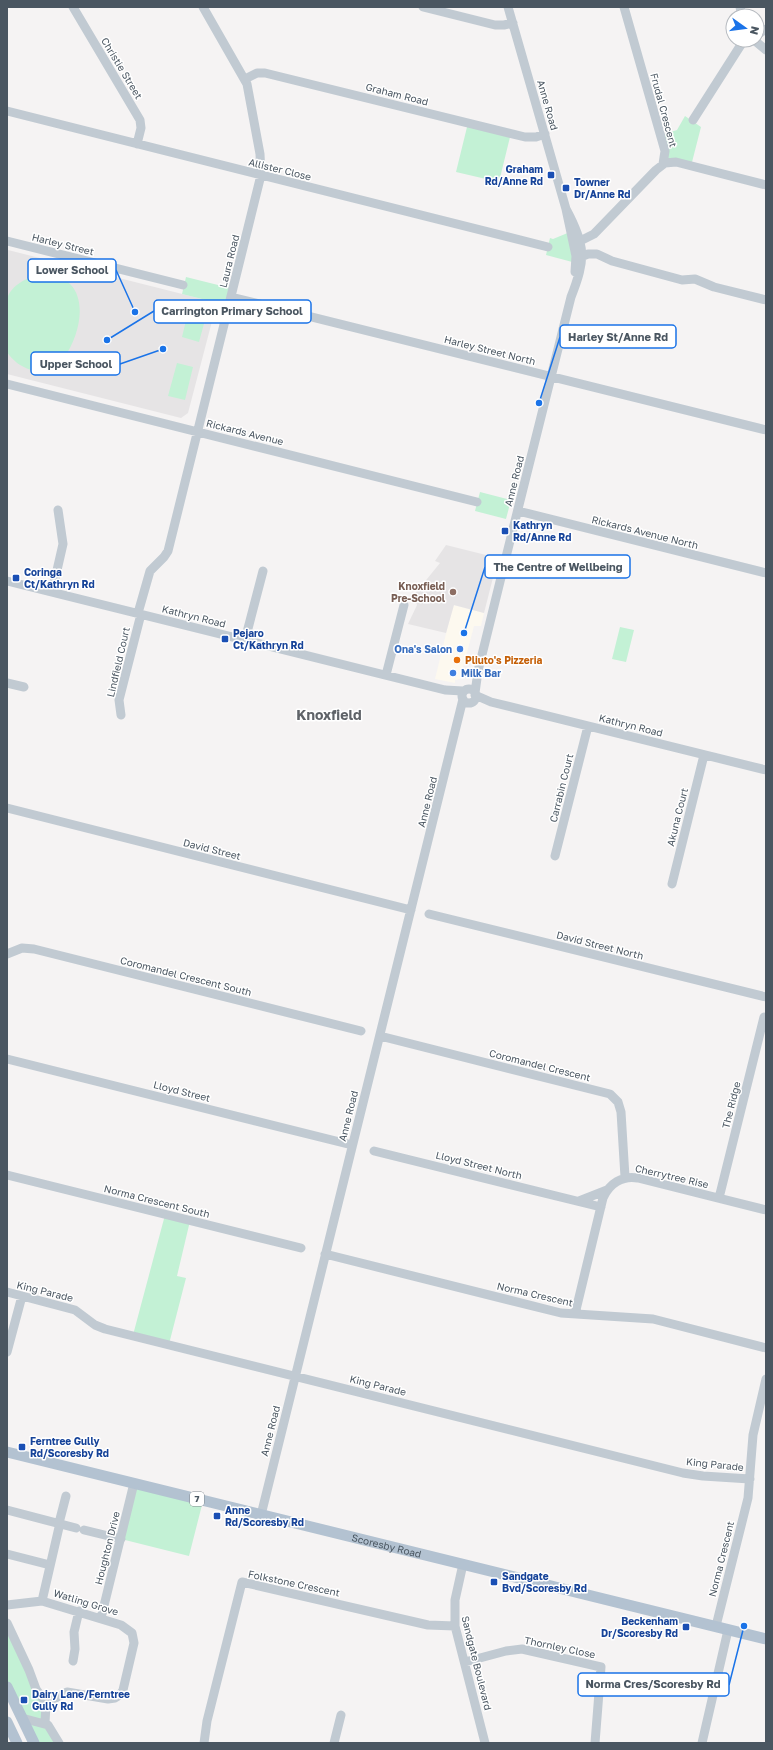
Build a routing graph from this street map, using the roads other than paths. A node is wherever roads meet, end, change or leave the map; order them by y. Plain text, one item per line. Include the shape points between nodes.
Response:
1 (73, 7) edge
2 (202, 7) edge
3 (423, 7) edge
4 (508, 7) edge
5 (624, 7) edge
6 (513, 23) junction
7 (739, 48) edge
8 (245, 79) junction
9 (7, 111) edge
10 (693, 120) dead end
11 (545, 134) junction
12 (136, 144) junction
13 (663, 164) junction
14 (261, 175) junction
15 (766, 185) edge
16 (600, 227) junction
17 (590, 236) junction
18 (576, 239) junction
19 (7, 241) edge
20 (548, 247) dead end
21 (592, 254) junction
22 (581, 258) junction
23 (612, 260) junction
24 (183, 285) dead end
25 (231, 297) junction
26 (766, 300) edge
27 (552, 377) junction
28 (7, 384) edge
29 (766, 430) edge
30 (197, 431) junction
31 (477, 502) dead end
32 (58, 510) dead end
33 (518, 511) junction
34 (263, 571) dead end
35 (766, 573) edge
36 (7, 581) edge
37 (52, 592) junction
38 (404, 605) dead end
39 (139, 613) junction
40 (245, 640) junction
41 (386, 675) junction
42 (7, 682) edge
43 (24, 687) dead end
44 (468, 696) junction
45 (121, 715) dead end
46 (588, 726) junction
47 (704, 755) junction
48 (766, 770) edge
49 (7, 808) edge
50 (555, 856) dead end
51 (672, 884) dead end
52 (411, 910) junction
53 (429, 914) dead end
54 (7, 954) edge
55 (766, 997) edge
56 (764, 1018) dead end
57 (361, 1031) dead end
58 (380, 1036) junction
59 (7, 1059) edge
60 (352, 1145) junction
61 (374, 1151) dead end
62 (7, 1175) edge
63 (625, 1177) junction
64 (607, 1190) junction
65 (719, 1198) junction
66 (579, 1201) junction
67 (601, 1207) junction
68 (766, 1210) edge
69 (301, 1248) dead end
70 (326, 1254) junction
71 (7, 1292) edge
72 (22, 1296) junction
73 (575, 1314) junction
74 (766, 1348) edge
75 (7, 1352) edge
76 (295, 1376) junction
77 (766, 1379) edge
78 (7, 1452) edge
79 (750, 1479) junction
80 (134, 1484) junction
81 (66, 1496) dead end
82 (7, 1510) edge
83 (261, 1515) junction
84 (60, 1523) junction
85 (120, 1539) junction
86 (7, 1554) edge
87 (463, 1564) junction
88 (50, 1565) junction
89 (42, 1601) junction
90 (7, 1605) edge
91 (79, 1611) junction
92 (101, 1618) junction
93 (7, 1622) edge
94 (454, 1626) junction
95 (716, 1626) junction
96 (728, 1630) junction
97 (766, 1639) edge
98 (73, 1661) dead end
99 (465, 1662) junction
100 (7, 1687) edge
101 (46, 1703) junction
102 (341, 1715) dead end
103 (22, 1718) junction
104 (7, 1722) edge
105 (45, 1724) junction
106 (17, 1743) edge
107 (34, 1743) edge
108 (59, 1743) edge
109 (204, 1743) edge
110 (334, 1743) edge
111 (486, 1743) edge
112 (595, 1743) edge
113 (702, 1743) edge

1 - 12 street, Christie Street via 140,120 141,128
2 - 8 street, Laura Road
3 - 6 street via 495,25
4 - 6 street, Anne Road
5 - 13 street, Frudal Crescent via 665,151
6 - 11 street, Anne Road
7 - 10 street
8 - 11 street, Graham Road via 265,72 525,137
8 - 14 street, Laura Road via 260,154
9 - 12 street, Allister Close
11 - 18 street, Anne Road
12 - 14 street, Allister Close
13 - 15 street, Frudal Crescent via 676,162
13 - 16 street
14 - 20 street, Allister Close
14 - 25 street, Laura Road
16 - 17 street
16 - 18 street
17 - 18 street
17 - 21 street via 587,246
18 - 22 street, Anne Road
19 - 24 street, Harley Street
21 - 22 street
21 - 23 street
22 - 23 street
22 - 27 street, Anne Road
23 - 26 street via 682,280 695,279 714,287
25 - 27 street, Harley Street North
25 - 30 street, Laura Road
27 - 29 street, Harley Street North
27 - 33 street, Anne Road
28 - 30 street, Rickards Avenue
30 - 31 street, Rickards Avenue
30 - 39 street, Laura Road via 168,551 150,571
32 - 37 street via 63,544
33 - 35 street, Rickards Avenue North
33 - 44 street, Anne Road via 478,671
34 - 40 street
36 - 37 street, Kathryn Road
37 - 39 street, Kathryn Road
38 - 41 street
39 - 40 street, Kathryn Road
39 - 45 street, Lindfield Court via 119,700
40 - 41 street, Kathryn Road
41 - 44 street, Kathryn Road
42 - 43 street
44 - 46 street, Kathryn Road
44 - 52 street, Anne Road via 458,723
46 - 47 street, Kathryn Road
46 - 50 street, Carrabin Court
47 - 48 street, Kathryn Road
47 - 51 street, Akuna Court
49 - 52 street, David Street
52 - 58 street, Anne Road
53 - 55 street, David Street North
54 - 57 street, Coromandel Crescent South via 22,948 34,949
56 - 65 street, The Ridge
58 - 60 street, Anne Road
58 - 63 street, Coromandel Crescent via 610,1094 616,1099 621,1112
59 - 60 street, Lloyd Street
60 - 70 street, Anne Road
61 - 66 street, Lloyd Street North
62 - 69 street, Norma Crescent South
63 - 64 street, Cherrytree Rise
63 - 65 street, Cherrytree Rise
64 - 66 street
64 - 67 street
65 - 68 street, Cherrytree Rise
66 - 67 street, Lloyd Street North
67 - 73 street
70 - 73 street, Norma Crescent via 561,1313
70 - 76 street, Anne Road
71 - 72 street, King Parade
72 - 75 street
72 - 76 street, King Parade via 75,1310 105,1329
73 - 74 street, Norma Crescent via 653,1319
76 - 79 street, King Parade via 683,1473
76 - 83 street, Anne Road
77 - 79 street, Norma Crescent via 752,1435
78 - 80 main road, Scoresby Road / 7
79 - 95 street, Norma Crescent via 748,1498
80 - 83 main road, Scoresby Road / 7
80 - 85 street, Houghton Drive
81 - 84 street
82 - 84 street
83 - 87 main road, Scoresby Road / 7
84 - 85 street
84 - 88 street
85 - 92 street, Houghton Drive
86 - 88 street
87 - 94 street, Sandgate Boulevard via 455,1600
87 - 95 main road, Scoresby Road / 7
88 - 89 street
89 - 90 street, Watling Grove
89 - 91 street, Watling Grove
91 - 92 street, Watling Grove
91 - 98 street via 74,1632 76,1649
92 - 101 street, Watling Grove via 125,1626 133,1636 134,1647 121,1693 115,1698 108,1699 67,1692
93 - 101 street via 36,1689
94 - 99 street, Sandgate Boulevard
94 - 109 street, Folkstone Crescent via 428,1625 242,1582 207,1721
95 - 96 main road, Scoresby Road / 7
96 - 97 main road, Scoresby Road / 7
96 - 113 street
99 - 111 street, Sandgate Boulevard
99 - 112 street, Thornley Close via 522,1649 601,1667
100 - 103 main road
101 - 105 street
102 - 110 street
103 - 105 street
103 - 107 main road
104 - 106 main road
105 - 108 street via 51,1728

